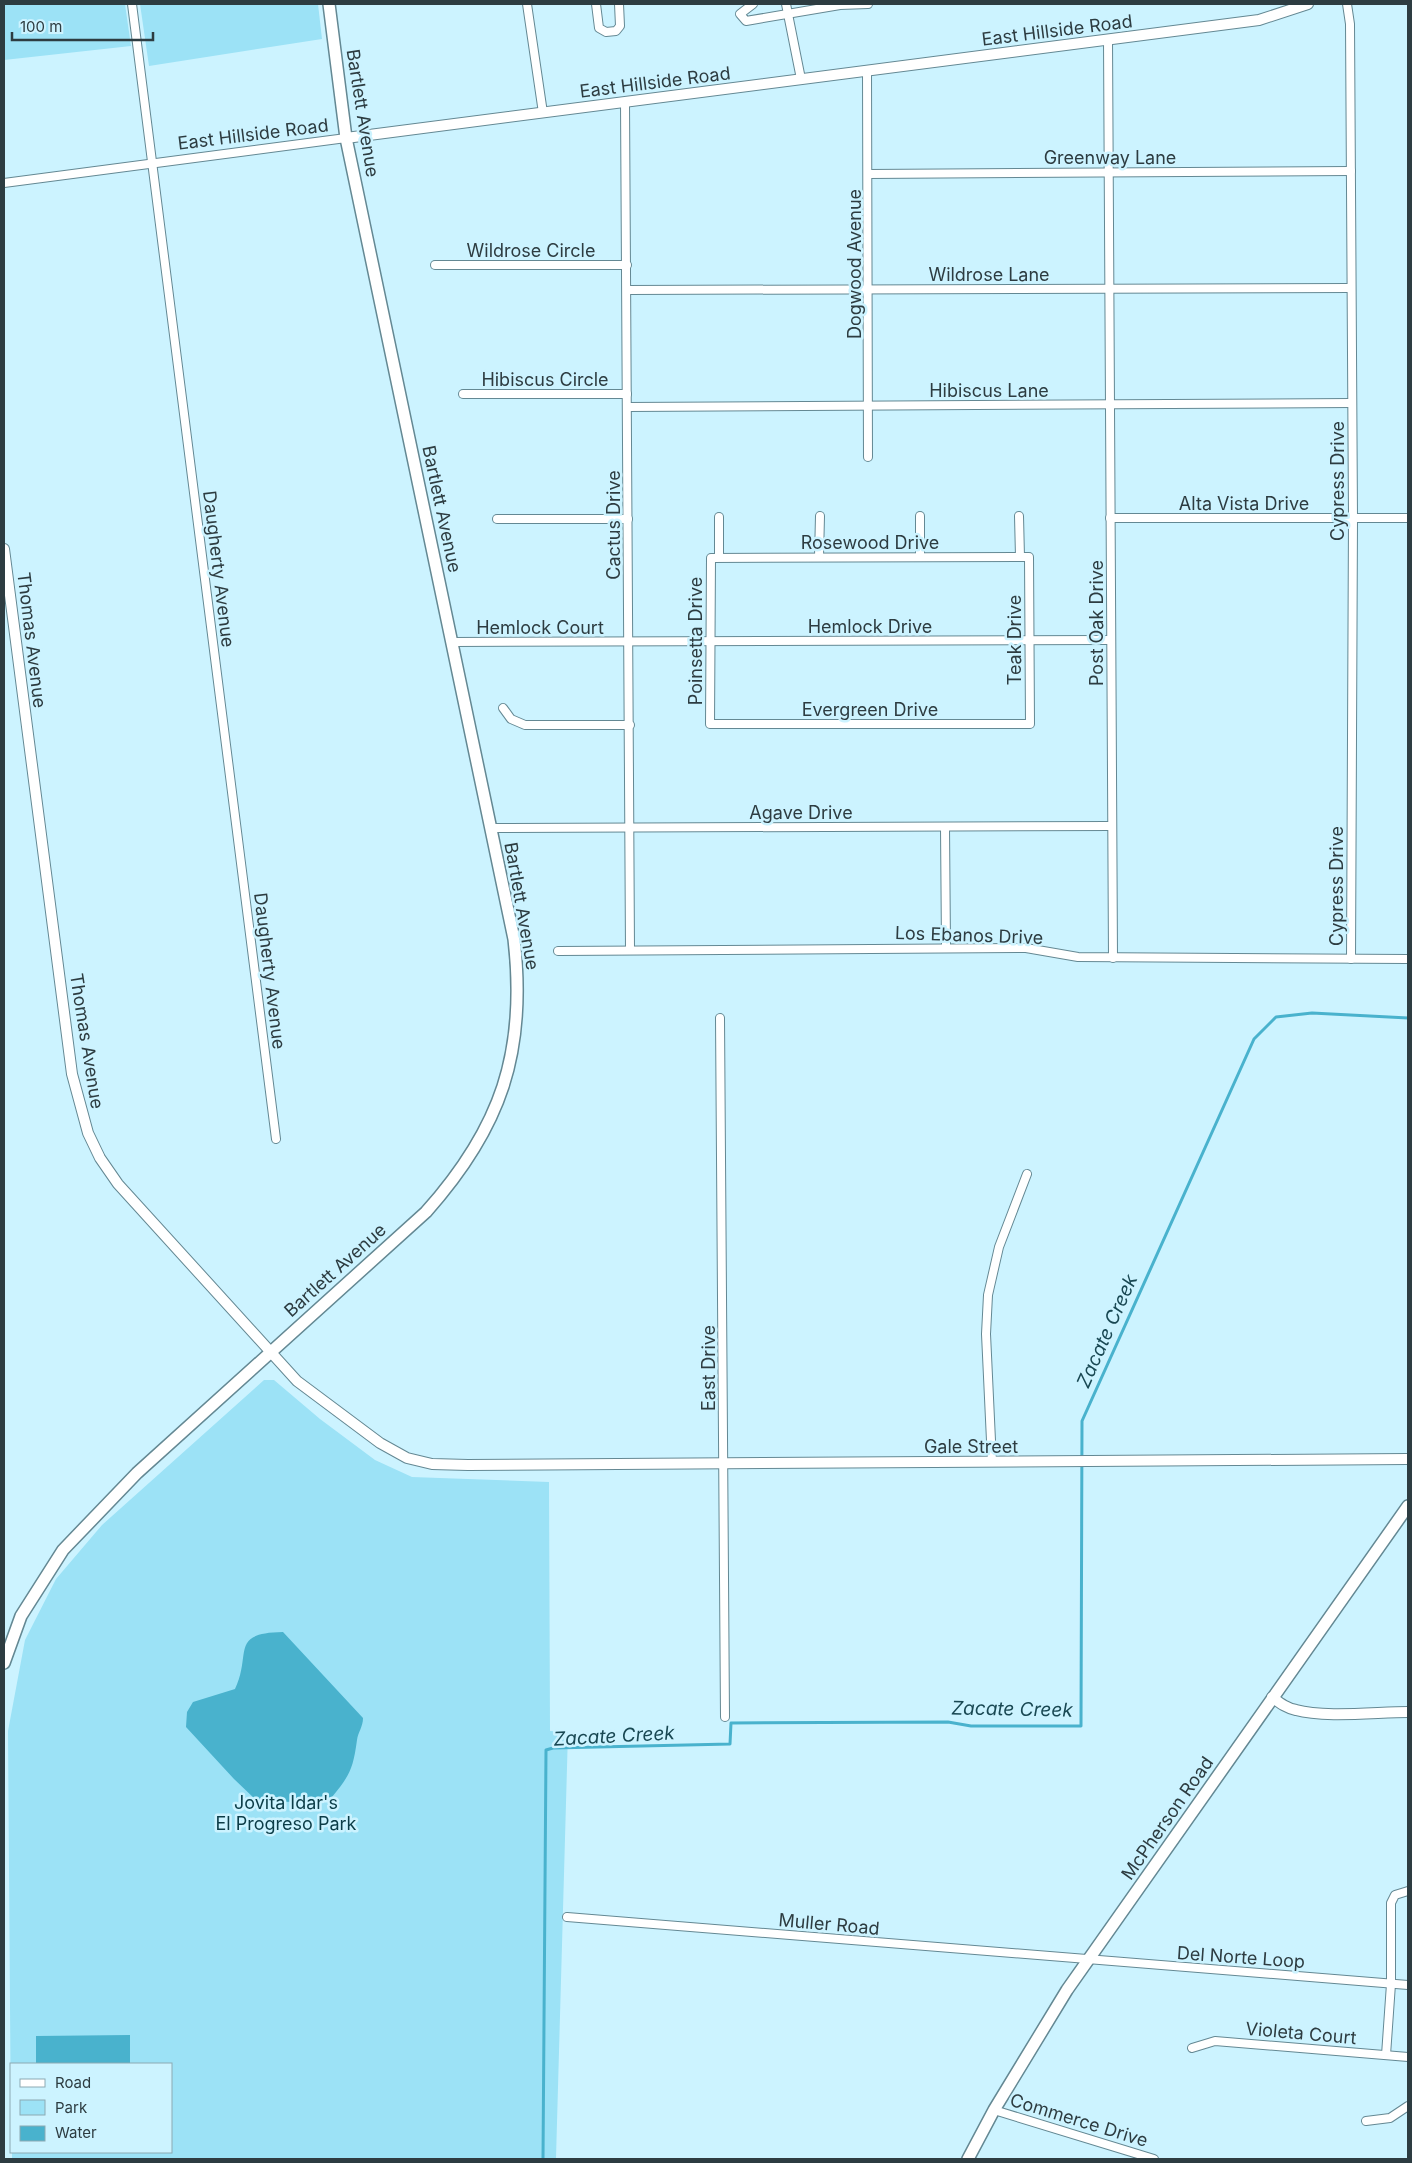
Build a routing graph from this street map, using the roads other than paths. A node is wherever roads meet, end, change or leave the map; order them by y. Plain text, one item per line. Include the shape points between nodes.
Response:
1 (132, 4) edge
2 (329, 4) edge
3 (527, 4) edge
4 (596, 4) edge
5 (619, 4) edge
6 (753, 4) edge
7 (786, 4) edge
8 (868, 4) edge
9 (1308, 4) edge
10 (1347, 4) edge
11 (790, 15) junction
12 (1108, 40) junction
13 (867, 70) junction
14 (801, 79) junction
15 (625, 102) junction
16 (543, 113) junction
17 (346, 138) junction
18 (153, 163) junction
19 (1351, 171) junction
20 (1108, 172) junction
21 (868, 174) junction
22 (4, 183) edge
23 (435, 264) dead end
24 (627, 265) junction
25 (1109, 288) junction
26 (1351, 288) junction
27 (869, 289) junction
28 (627, 290) junction
29 (463, 394) dead end
30 (627, 394) junction
31 (1352, 403) junction
32 (1110, 404) junction
33 (868, 405) junction
34 (627, 406) junction
35 (868, 457) dead end
36 (820, 516) dead end
37 (920, 516) dead end
38 (1019, 516) dead end
39 (719, 517) dead end
40 (1110, 518) junction
41 (1353, 518) junction
42 (1408, 518) edge
43 (628, 519) junction
44 (496, 520) dead end
45 (4, 550) edge
46 (819, 557) junction
47 (920, 557) junction
48 (1024, 557) junction
49 (715, 558) junction
50 (1030, 640) junction
51 (1111, 640) junction
52 (710, 641) junction
53 (452, 642) junction
54 (628, 642) junction
55 (503, 708) dead end
56 (710, 724) joint
57 (1030, 724) joint
58 (630, 725) junction
59 (1112, 826) junction
60 (629, 827) junction
61 (945, 827) junction
62 (491, 828) junction
63 (946, 947) junction
64 (630, 949) junction
65 (558, 951) dead end
66 (1113, 958) junction
67 (1351, 959) junction
68 (1408, 959) edge
69 (720, 1018) dead end
70 (276, 1139) dead end
71 (1026, 1174) dead end
72 (270, 1351) junction
73 (1408, 1458) edge
74 (992, 1462) junction
75 (724, 1463) junction
76 (534, 1464) joint
77 (1408, 1506) edge
78 (4, 1663) edge
79 (1272, 1697) junction
80 (1408, 1712) edge
81 (725, 1717) dead end
82 (1408, 1891) edge
83 (568, 1917) dead end
84 (1088, 1960) junction
85 (1391, 1984) junction
86 (1408, 1985) edge
87 (1192, 2048) dead end
88 (1386, 2055) junction
89 (1408, 2057) edge
90 (1408, 2106) edge
91 (994, 2110) junction
92 (1366, 2121) dead end
93 (968, 2159) edge
94 (1154, 2159) edge

1 - 18 street, Daugherty Avenue
2 - 17 main road, Bartlett Avenue
3 - 16 street
4 - 5 street via 599,28 606,32 616,31 620,26
6 - 11 street via 740,14 746,21
7 - 11 street
8 - 11 street via 840,5
9 - 12 street, East Hillside Road via 1259,20
10 - 19 street, Cypress Drive via 1350,24
11 - 14 street
12 - 13 street, East Hillside Road
12 - 20 street, Post Oak Drive
13 - 14 street, East Hillside Road
13 - 21 street, Dogwood Avenue
14 - 15 street, East Hillside Road
15 - 16 street, East Hillside Road
15 - 24 street, Cactus Drive
16 - 17 street, East Hillside Road
17 - 18 street, East Hillside Road
17 - 53 main road, Bartlett Avenue
18 - 22 street, East Hillside Road
18 - 70 street, Daugherty Avenue
19 - 20 street, Greenway Lane
19 - 26 street, Cypress Drive
20 - 21 street, Greenway Lane
20 - 25 street, Post Oak Drive
21 - 27 street, Dogwood Avenue
23 - 24 street, Wildrose Circle
24 - 28 street, Cactus Drive
25 - 26 street, Wildrose Lane
25 - 27 street, Wildrose Lane
25 - 32 street, Post Oak Drive
26 - 31 street, Cypress Drive
27 - 28 street, Wildrose Lane
27 - 33 street, Dogwood Avenue
28 - 30 street, Cactus Drive
29 - 30 street, Hibiscus Circle
30 - 34 street, Cactus Drive
31 - 32 street, Hibiscus Lane
31 - 41 street, Cypress Drive
32 - 33 street, Hibiscus Lane
32 - 40 street, Post Oak Drive
33 - 34 street, Hibiscus Lane
33 - 35 street, Dogwood Avenue
34 - 43 street, Cactus Drive
36 - 46 street
37 - 47 street
38 - 48 street, Teak Drive
39 - 49 street, Poinsetta Drive
40 - 41 street, Alta Vista Drive
40 - 51 street, Post Oak Drive
41 - 42 street, Alta Vista Drive
41 - 67 street, Cypress Drive
43 - 44 street
43 - 54 street, Cactus Drive
45 - 72 street, Thomas Avenue via 72,1074 88,1133 100,1158 134,1203
46 - 47 street, Rosewood Drive
46 - 49 street, Rosewood Drive
47 - 48 street, Rosewood Drive
48 - 50 street, Teak Drive
49 - 52 street, Poinsetta Drive
50 - 51 street, Hemlock Drive
50 - 52 street, Hemlock Drive
50 - 57 street, Teak Drive
51 - 59 street, Post Oak Drive
52 - 54 street, Hemlock Drive
52 - 56 street, Poinsetta Drive
53 - 54 street, Hemlock Court
53 - 62 main road, Bartlett Avenue
54 - 58 street, Cactus Drive
55 - 58 street via 511,719 525,725
56 - 57 street, Evergreen Drive
58 - 60 street, Cactus Drive
59 - 61 street, Agave Drive
59 - 66 street, Post Oak Drive
60 - 61 street, Agave Drive
60 - 62 street, Agave Drive
60 - 64 street, Cactus Drive
61 - 63 street
62 - 72 main road, Bartlett Avenue via 514,940 518,980 514,1045 502,1092 482,1138 444,1192 426,1212
63 - 64 street, Los Ebanos Drive
63 - 66 street, Los Ebanos Drive via 1026,948 1078,957
64 - 65 street, Los Ebanos Drive
66 - 67 street, Los Ebanos Drive
67 - 68 street, Los Ebanos Drive
69 - 75 street, East Drive
71 - 74 street via 999,1247 988,1295 986,1334
72 - 76 street, Thomas Avenue via 304,1386 380,1443 407,1458 432,1464
72 - 78 main road, Bartlett Avenue via 137,1473 63,1550 21,1616
73 - 74 street, Gale Street
74 - 75 street, Gale Street
75 - 76 street, Gale Street
75 - 81 street, East Drive
77 - 79 main road, McPherson Road
79 - 80 street via 1297,1711
79 - 84 main road, McPherson Road
82 - 85 street via 1395,1895 1391,1903
83 - 84 street, Muller Road
84 - 85 street, Del Norte Loop
84 - 91 main road, McPherson Road
85 - 86 street, Del Norte Loop
85 - 88 street
87 - 88 street, Violeta Court via 1215,2041
88 - 89 street, Violeta Court
90 - 92 street via 1390,2118
91 - 93 main road, McPherson Road
91 - 94 street, Commerce Drive

